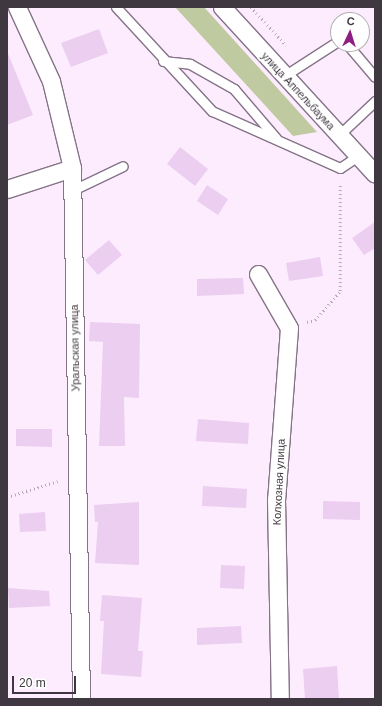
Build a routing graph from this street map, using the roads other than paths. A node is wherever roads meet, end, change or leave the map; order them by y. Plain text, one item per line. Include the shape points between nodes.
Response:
1 (17, 7) edge
2 (116, 7) edge
3 (222, 7) edge
4 (330, 47) edge
5 (354, 52) edge
6 (163, 61) junction
7 (284, 76) junction
8 (375, 77) edge
9 (375, 101) edge
10 (339, 136) junction
11 (278, 141) junction
12 (358, 156) junction
13 (124, 166) dead end
14 (72, 168) junction
15 (375, 174) edge
16 (7, 188) edge
17 (73, 190) junction
18 (258, 274) dead end
19 (80, 699) edge
20 (280, 699) edge

1 - 14 street, Уральская улица via 51,81
2 - 6 lane
3 - 7 street, улица Аппельбаума
4 - 7 lane
5 - 8 lane
6 - 11 lane via 212,111
6 - 11 lane via 190,64 234,89
7 - 10 street, улица Аппельбаума
9 - 10 lane
10 - 12 street, улица Аппельбаума
11 - 12 lane via 340,168
12 - 15 street, улица Аппельбаума
13 - 17 lane
14 - 16 street
14 - 17 street, Уральская улица
17 - 19 street, Уральская улица
18 - 20 street, Колхозная улица via 289,328 276,499

